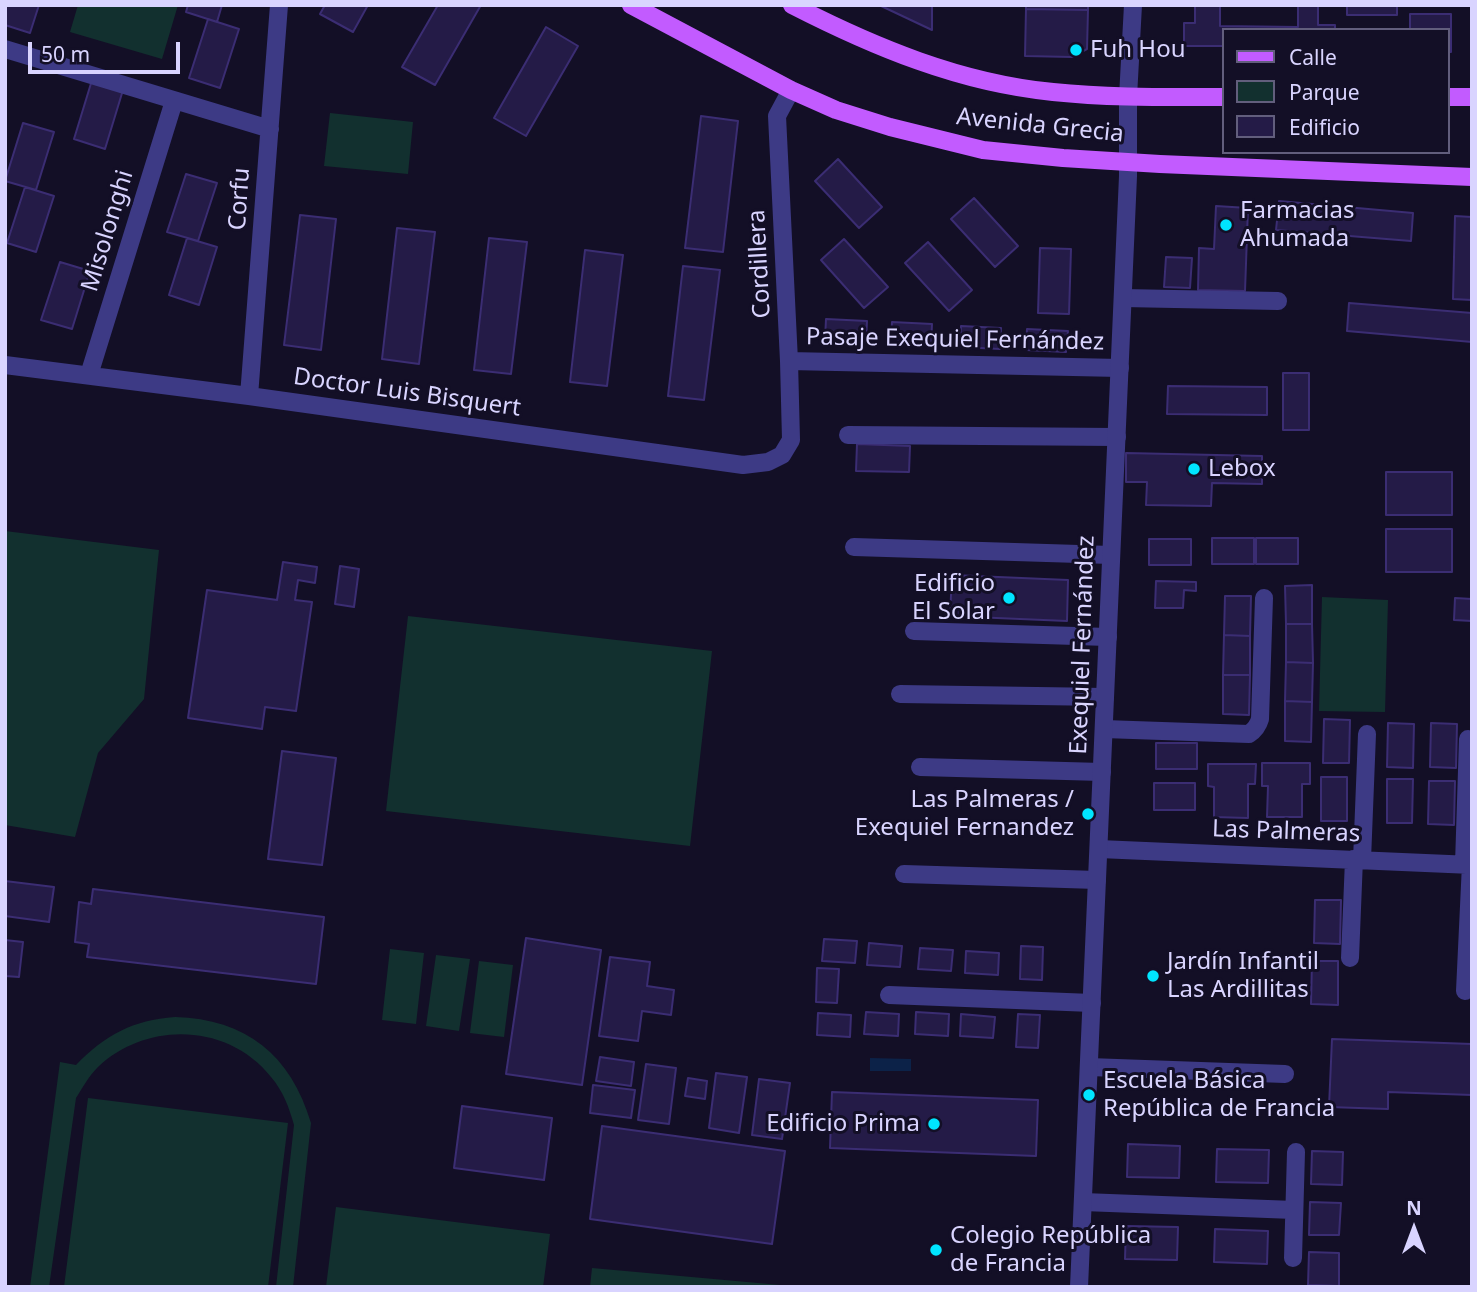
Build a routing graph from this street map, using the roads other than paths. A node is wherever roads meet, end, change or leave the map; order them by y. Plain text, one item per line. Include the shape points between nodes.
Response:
1 (279, 5) edge
2 (631, 5) edge
3 (792, 5) edge
4 (1133, 5) edge
5 (5, 49) edge
6 (792, 90) junction
7 (1128, 97) junction
8 (1222, 97) edge
9 (1449, 97) edge
10 (1472, 97) edge
11 (174, 101) junction
12 (270, 129) junction
13 (1129, 161) junction
14 (1472, 177) edge
15 (1123, 298) junction
16 (1278, 301) dead end
17 (789, 361) junction
18 (5, 365) edge
19 (1120, 368) junction
20 (89, 375) junction
21 (249, 396) junction
22 (848, 435) dead end
23 (1116, 438) junction
24 (791, 440) joint
25 (854, 547) dead end
26 (1111, 555) junction
27 (1264, 598) dead end
28 (914, 631) dead end
29 (1108, 637) junction
30 (900, 694) dead end
31 (1105, 697) junction
32 (1104, 729) junction
33 (1367, 734) dead end
34 (1468, 738) dead end
35 (920, 767) dead end
36 (1102, 772) junction
37 (1099, 849) junction
38 (1358, 860) junction
39 (1469, 864) edge
40 (904, 874) dead end
41 (1097, 880) junction
42 (1350, 958) dead end
43 (1465, 991) dead end
44 (888, 995) dead end
45 (1092, 1003) junction
46 (1089, 1067) junction
47 (1285, 1074) dead end
48 (1296, 1152) dead end
49 (1083, 1202) junction
50 (1294, 1210) junction
51 (1293, 1258) dead end
52 (1079, 1287) edge

1 - 12 street, Corfu
2 - 6 main road, Avenida Grecia
3 - 7 main road, Avenida Grecia via 911,60 948,71 1050,92
4 - 7 street, Exequiel Fernández
5 - 11 street
6 - 13 main road, Avenida Grecia via 890,127 983,150
6 - 17 street, Cordillera via 777,117
7 - 8 main road, Avenida Grecia
7 - 13 street, Exequiel Fernández
9 - 10 main road
11 - 12 street
11 - 20 street, Misolonghi
12 - 21 street, Corfu
13 - 14 main road, Avenida Grecia
13 - 15 street, Exequiel Fernández
15 - 16 street, Pasaje Exequiel Fernández
15 - 19 street, Exequiel Fernández
17 - 19 street, Pasaje Exequiel Fernández
17 - 24 street, Cordillera
18 - 20 street, Doctor Luis Bisquert
19 - 23 street, Exequiel Fernández
20 - 21 street, Doctor Luis Bisquert
21 - 24 street, Doctor Luis Bisquert via 743,465 782,455
22 - 23 street
23 - 26 street, Exequiel Fernández
25 - 26 street
26 - 29 street, Exequiel Fernández
27 - 32 street via 1260,719 1254,730
28 - 29 street
29 - 31 street, Exequiel Fernández
30 - 31 street
31 - 32 street, Exequiel Fernández
32 - 36 street, Exequiel Fernández
33 - 38 street
34 - 39 street
35 - 36 street
36 - 37 street, Exequiel Fernández
37 - 38 street, Las Palmeras
37 - 41 street, Exequiel Fernández
38 - 39 street, Las Palmeras
38 - 42 street
39 - 43 street
40 - 41 street
41 - 45 street, Exequiel Fernández
44 - 45 street
45 - 46 street, Exequiel Fernández
46 - 47 street
46 - 49 street, Exequiel Fernández
48 - 50 street
49 - 50 street
49 - 52 street, Exequiel Fernández
50 - 51 street

